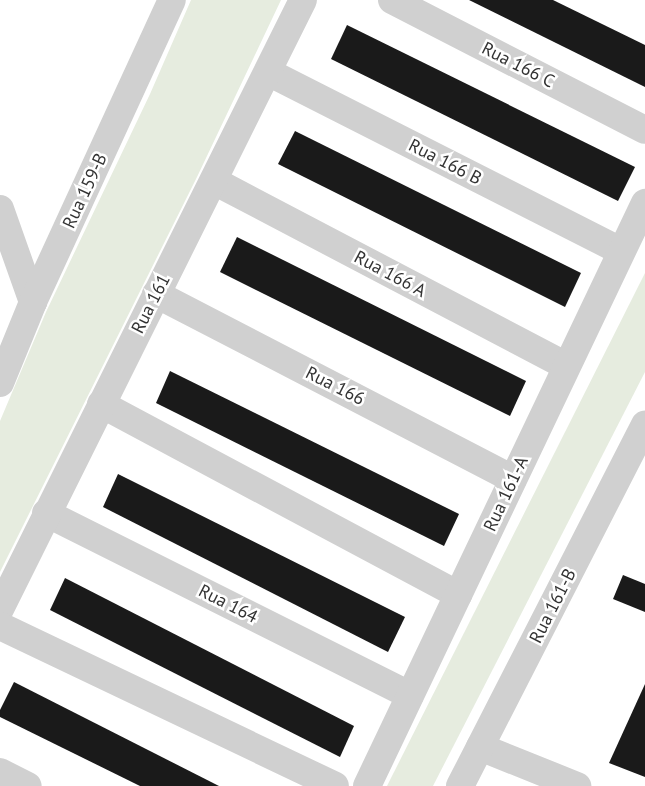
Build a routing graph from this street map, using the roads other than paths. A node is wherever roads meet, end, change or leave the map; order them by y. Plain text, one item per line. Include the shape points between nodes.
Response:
1 (172, 0) edge
2 (303, 0) edge
3 (392, 0) edge
4 (268, 72) junction
5 (645, 130) edge
6 (214, 181) junction
7 (645, 203) edge
8 (0, 209) edge
9 (621, 251) junction
10 (156, 294) junction
11 (33, 302) junction
12 (566, 366) junction
13 (0, 383) edge
14 (101, 404) junction
15 (645, 426) edge
16 (514, 479) junction
17 (46, 513) junction
18 (458, 595) junction
19 (0, 609) edge
20 (0, 626) edge
21 (410, 696) junction
22 (480, 747) junction
23 (0, 772) edge
24 (28, 786) edge
25 (334, 786) edge
26 (367, 786) edge
27 (460, 786) edge
28 (577, 786) edge

1 - 11 street, Rua 159-B
2 - 4 street, Rua 161
3 - 5 street, Rua 166 C
4 - 6 street, Rua 161
4 - 9 street, Rua 166 B
6 - 10 street, Rua 161
6 - 12 street, Rua 166 A
7 - 9 street, Rua 161-A
8 - 11 street
9 - 12 street, Rua 161-A
10 - 14 street, Rua 161
10 - 16 street, Rua 166
11 - 13 street, Rua 159-B
12 - 16 street, Rua 161-A
14 - 17 street, Rua 161
14 - 18 street
15 - 22 street, Rua 161-B
16 - 18 street, Rua 161-A
17 - 19 street, Rua 161
17 - 21 street, Rua 164
18 - 21 street, Rua 161-A
20 - 25 street
21 - 26 street, Rua 161-A
22 - 27 street, Rua 161-B
22 - 28 street
23 - 24 street

